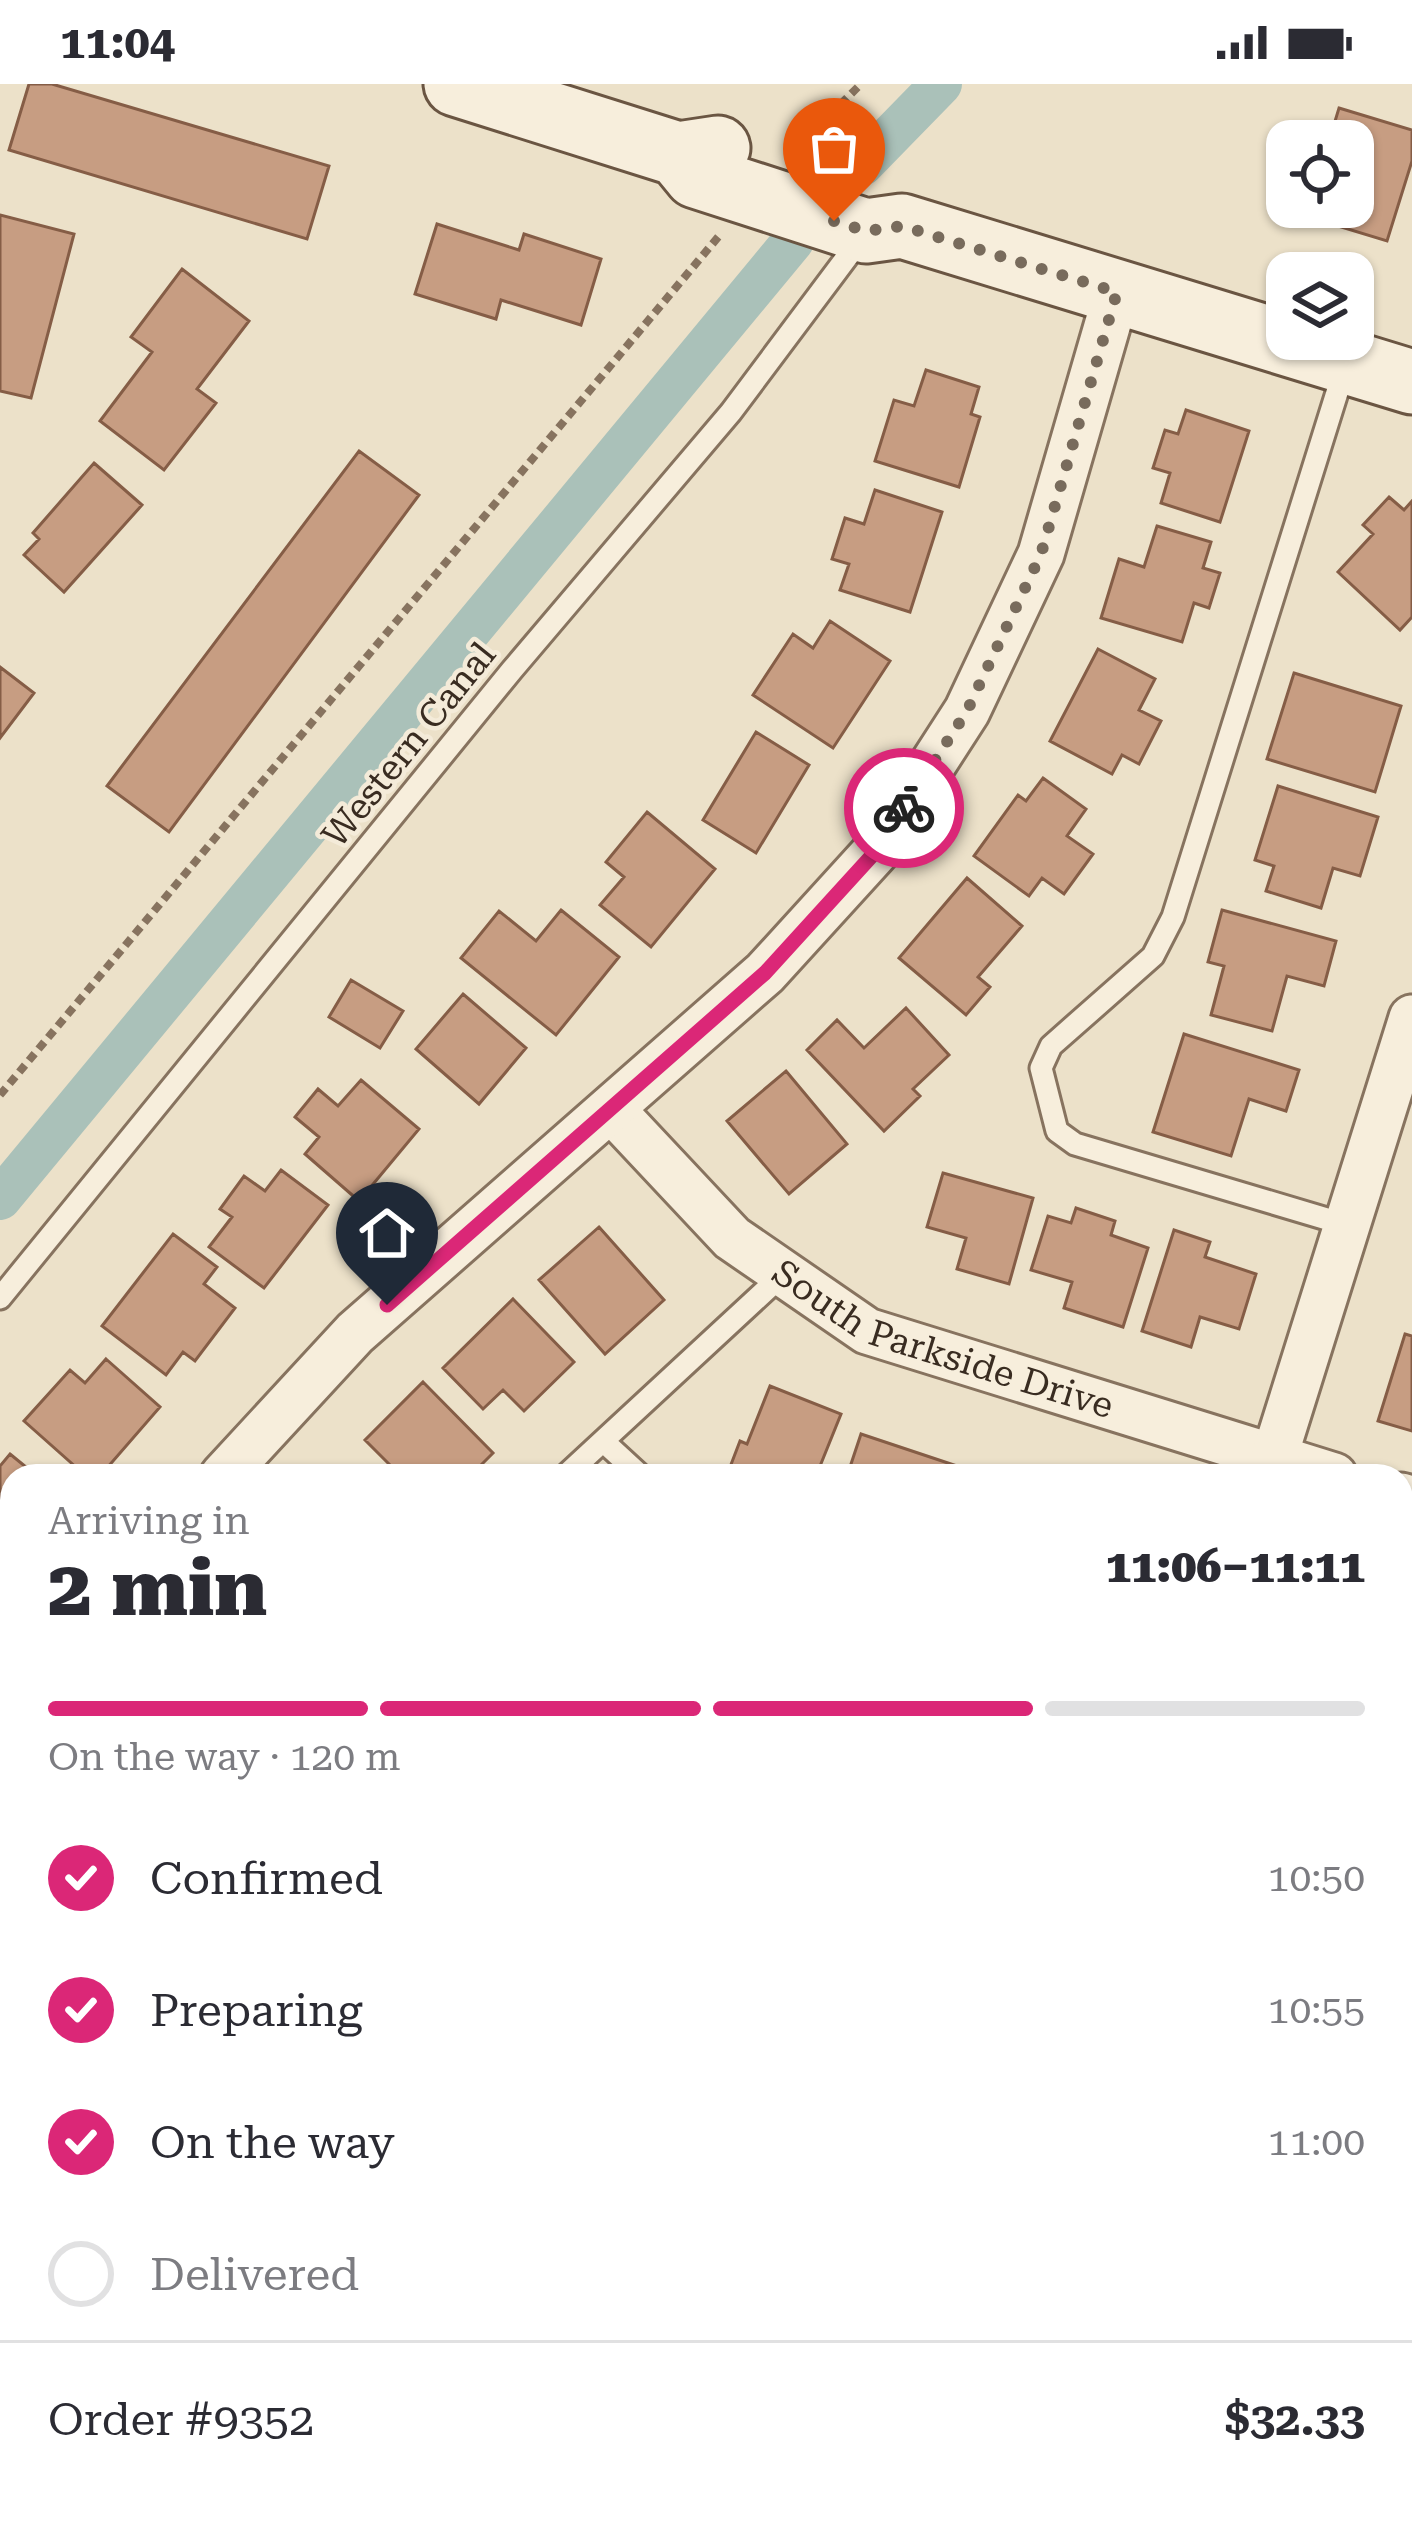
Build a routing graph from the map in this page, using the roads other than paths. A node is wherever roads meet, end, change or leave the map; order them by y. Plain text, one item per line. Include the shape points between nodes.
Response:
1 (456, 84) edge
2 (881, 219) junction
3 (1117, 292) junction
4 (1347, 362) junction
5 (1412, 382) edge
6 (1412, 1018) edge
7 (611, 1109) junction
8 (1347, 1225) junction
9 (781, 1276) junction
10 (0, 1298) edge
11 (603, 1441) junction
12 (1274, 1458) junction
13 (247, 1464) edge
14 (578, 1464) edge
15 (627, 1464) edge
16 (1294, 1464) edge

1 - 2 street via 678,154 696,176
2 - 3 street
2 - 10 lane, Western Canal
3 - 4 street
3 - 7 street via 1041,554 967,711 878,849 765,973
4 - 5 street
4 - 8 lane via 1173,917 1153,956 1051,1046 1041,1068 1057,1131 1076,1144
6 - 8 street
7 - 9 street, South Parkside Drive via 732,1238
7 - 13 street via 355,1333
8 - 12 street
9 - 11 lane
9 - 12 street, South Parkside Drive via 867,1331
11 - 14 lane
11 - 15 lane
12 - 16 street, South Parkside Drive

